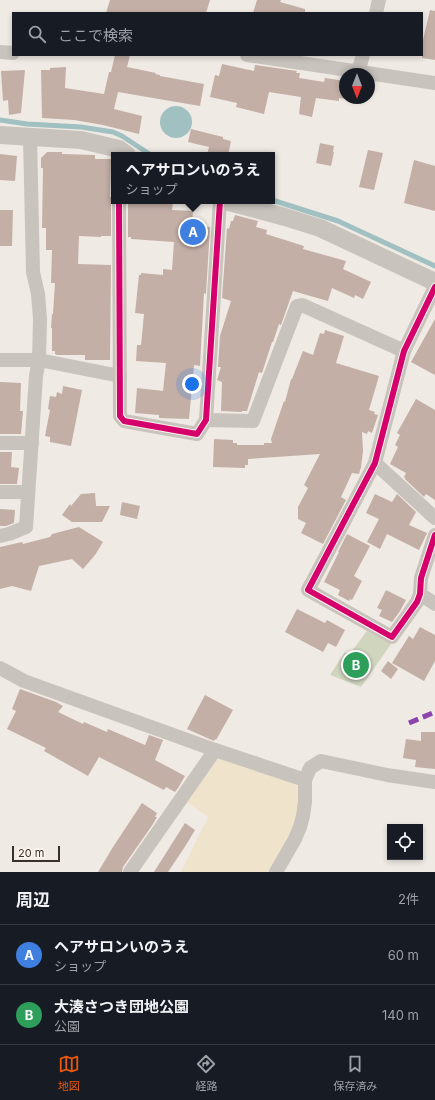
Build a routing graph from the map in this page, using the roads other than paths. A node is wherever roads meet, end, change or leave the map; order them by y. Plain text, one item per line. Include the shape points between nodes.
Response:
1 (380, 0) edge
2 (376, 12) edge
3 (0, 52) edge
4 (12, 53) edge
5 (254, 56) edge
6 (363, 56) edge
7 (359, 68) edge
8 (339, 69) edge
9 (375, 74) edge
10 (435, 83) edge
11 (0, 135) edge
12 (30, 137) junction
13 (119, 152) edge
14 (120, 204) edge
15 (220, 204) edge
16 (236, 204) edge
17 (435, 282) edge
18 (435, 286) edge
19 (404, 351) junction
20 (0, 360) edge
21 (39, 360) junction
22 (120, 376) junction
23 (206, 420) junction
24 (0, 443) edge
25 (32, 443) junction
26 (375, 463) junction
27 (0, 492) edge
28 (28, 492) junction
29 (435, 518) edge
30 (435, 535) edge
31 (0, 536) edge
32 (420, 594) junction
33 (435, 604) edge
34 (0, 668) edge
35 (215, 750) junction
36 (305, 780) junction
37 (435, 782) edge
38 (130, 872) edge
39 (276, 872) edge

1 - 2 street
3 - 4 street
5 - 8 street
6 - 7 street
9 - 10 street
11 - 12 street
12 - 13 street via 81,140
12 - 21 street via 33,272 40,319
14 - 22 street
15 - 23 street
16 - 17 street via 320,228
18 - 19 street
19 - 23 street via 302,305 297,306 253,421
19 - 26 street
20 - 21 street
21 - 22 street
21 - 25 street
22 - 23 street via 120,416 124,421 197,434
24 - 25 street
25 - 28 street
26 - 29 street
26 - 32 street via 308,590 392,637
27 - 28 street
28 - 31 street via 26,527
30 - 32 street via 420,578
32 - 33 street
34 - 35 street via 24,681
35 - 36 street
35 - 38 street
36 - 37 street via 310,768 321,761
36 - 39 street via 305,802 300,827

